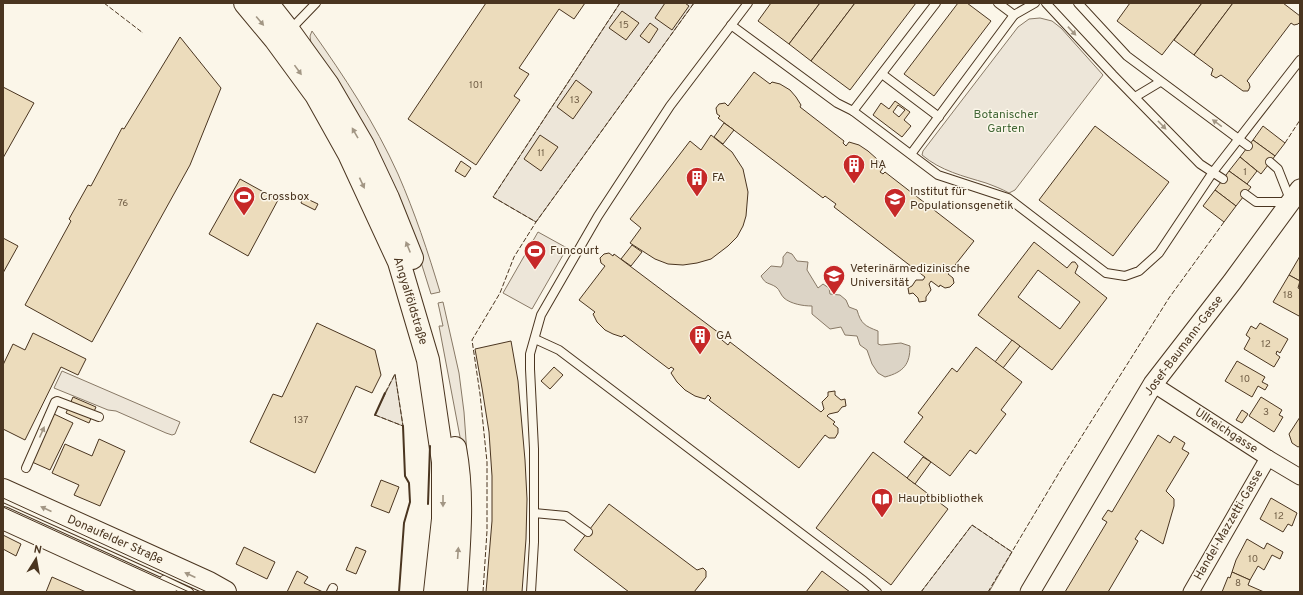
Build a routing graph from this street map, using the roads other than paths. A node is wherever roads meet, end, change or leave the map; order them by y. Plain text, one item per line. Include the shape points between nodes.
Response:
1 (245, 3) edge
2 (266, 3) edge
3 (316, 3) edge
4 (748, 3) edge
5 (936, 3) edge
6 (998, 3) edge
7 (1035, 3) edge
8 (1046, 3) edge
9 (1078, 3) edge
10 (1014, 15) junction
11 (731, 25) junction
12 (282, 35) junction
13 (1300, 60) edge
14 (882, 74) junction
15 (1160, 82) junction
16 (1135, 97) junction
17 (853, 111) junction
18 (939, 117) junction
19 (1238, 139) junction
20 (1248, 146) dead end
21 (911, 154) junction
22 (1270, 162) dead end
23 (1213, 172) junction
24 (1223, 179) dead end
25 (1246, 194) dead end
26 (1297, 199) edge
27 (535, 339) junction
28 (1153, 384) junction
29 (99, 417) dead end
30 (1268, 458) junction
31 (26, 468) dead end
32 (1300, 477) edge
33 (3, 490) edge
34 (534, 514) junction
35 (3, 518) edge
36 (588, 532) dead end
37 (160, 584) edge
38 (189, 592) edge
39 (225, 592) edge
40 (435, 592) edge
41 (456, 592) edge
42 (531, 592) edge
43 (877, 592) edge
44 (1030, 592) edge
45 (1191, 592) edge

1 -> 12 main road, Angyalföldstraße
2 - 12 main road, Angyalföldstraße
3 - 12 lane
4 - 11 lane
5 - 14 lane
6 - 10 lane
7 - 10 lane
8 -> 16 lane
9 - 15 lane via 1127,56
10 - 18 lane
11 - 17 lane via 837,103
11 - 27 lane via 670,106 598,216 540,315
12 -> 40 main road, Angyalföldstraße via 349,154 399,262 428,360 443,462 443,519
41 -> 12 main road, Angyalföldstraße via 461,519 457,459 438,352 411,252 362,145 328,85
13 - 19 lane
14 - 17 lane
14 - 18 lane
15 - 16 lane
19 -> 15 lane
16 -> 23 lane via 1200,164
17 - 21 lane
18 - 21 lane
19 - 20 lane
19 - 23 lane
21 - 23 lane via 938,175 1008,198 1106,273 1125,276 1139,271 1159,253
22 - 26 lane via 1278,169
23 - 24 lane
25 - 26 lane via 1256,202
26 - 28 street, Josef-Baumann-Gasse
27 - 34 lane via 530,354
27 - 43 lane via 559,350
28 - 30 street, Ullreichgasse
28 - 44 street, Josef-Baumann-Gasse
31 -> 29 lane via 55,402
30 - 32 street, Ullreichgasse
30 - 45 street, Handel-Mazzetti-Gasse
39 -> 33 main road, Donaufelder Straße
34 - 36 lane via 566,516
34 - 42 lane
35 - 37 main road, Donaufelder Straße
37 - 38 lane, Donaufelder Straße

